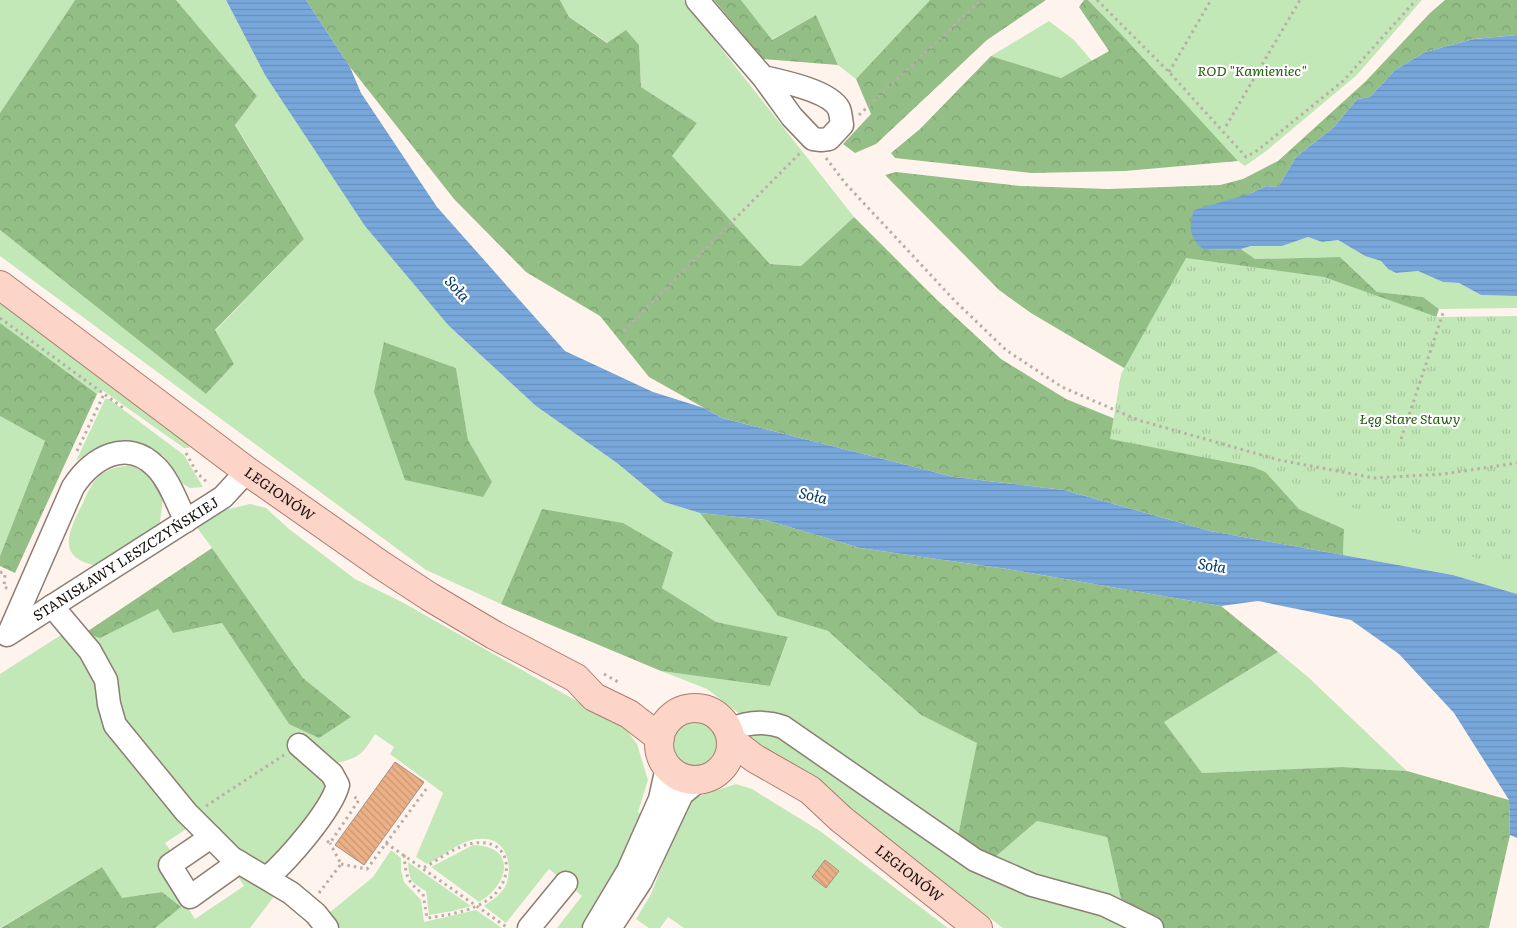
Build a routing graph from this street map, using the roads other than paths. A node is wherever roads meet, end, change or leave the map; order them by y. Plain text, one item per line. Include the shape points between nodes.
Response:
1 (697, 0) edge
2 (763, 77) junction
3 (0, 285) edge
4 (247, 471) junction
5 (186, 521) junction
6 (52, 606) junction
7 (5, 636) edge
8 (666, 727) junction
9 (730, 735) junction
10 (299, 745) road end
11 (667, 767) junction
12 (709, 776) junction
13 (841, 819) junction
14 (211, 837) junction
15 (239, 862) junction
16 (267, 878) junction
17 (566, 882) dead end
18 (326, 928) edge
19 (529, 928) edge
20 (594, 928) edge
21 (610, 928) edge
22 (978, 928) edge
23 (1152, 928) edge

1 - 2 street
2 - 2 street via 792,117 813,139 830,139 842,125 838,108 824,96
3 - 4 main road, LEGIONÓW
4 - 5 street, STANISŁAWY LESZCZYŃSKIEJ via 223,497
4 - 8 main road, LEGIONÓW via 430,598 576,678 594,697 628,714
5 - 6 street, STANISŁAWY LESZCZYŃSKIEJ
5 - 7 street via 163,476 147,460 131,453 113,454 101,459 82,474 73,487
6 - 7 street, STANISŁAWY LESZCZYŃSKIEJ
6 - 14 street via 90,651 106,680 115,725
8 - 9 main road via 687,709 704,708 723,720
8 - 11 main road via 659,748
9 - 12 main road via 731,752 726,763
9 - 13 main road, LEGIONÓW via 754,758 810,790
9 - 23 street via 741,725 757,722 783,727 975,860 1032,885 1105,905
10 - 16 street via 332,774 338,785 328,806 283,864
11 - 12 main road via 687,779
11 - 20 street via 660,799 628,871
12 - 13 main road, LEGIONÓW via 749,772
12 - 21 street via 682,794 642,881
13 - 22 main road, LEGIONÓW
14 - 15 street
14 - 15 street via 170,865 190,897
15 - 16 street
16 - 18 street via 309,908
17 - 19 street

